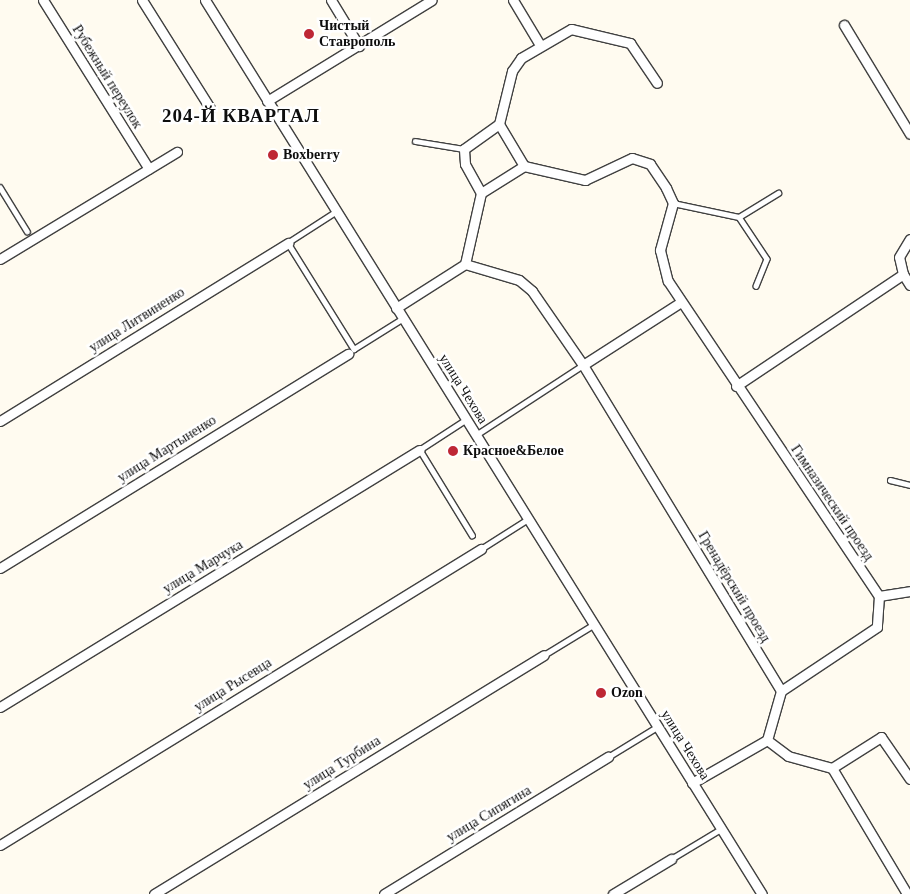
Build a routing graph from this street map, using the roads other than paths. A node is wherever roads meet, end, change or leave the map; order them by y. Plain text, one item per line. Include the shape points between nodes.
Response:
1 (43, 0) edge
2 (142, 0) edge
3 (204, 0) edge
4 (331, 0) edge
5 (432, 0) edge
6 (513, 0) edge
7 (844, 25) dead end
8 (540, 45) junction
9 (359, 46) junction
10 (657, 83) dead end
11 (268, 101) junction
12 (210, 108) dead end
13 (499, 124) junction
14 (910, 134) edge
15 (415, 141) dead end
16 (464, 148) junction
17 (176, 152) dead end
18 (524, 166) junction
19 (149, 169) junction
20 (0, 187) edge
21 (481, 193) junction
22 (778, 193) dead end
23 (673, 203) junction
24 (336, 212) junction
25 (739, 216) junction
26 (27, 231) dead end
27 (910, 239) edge
28 (288, 242) junction
29 (0, 259) edge
30 (465, 264) junction
31 (903, 274) junction
32 (910, 284) edge
33 (756, 286) dead end
34 (681, 302) junction
35 (396, 308) junction
36 (402, 319) junction
37 (348, 354) dead end
38 (583, 366) junction
39 (736, 386) junction
40 (466, 420) junction
41 (0, 421) edge
42 (476, 435) junction
43 (420, 450) junction
44 (890, 480) dead end
45 (910, 485) edge
46 (528, 519) junction
47 (472, 535) dead end
48 (481, 549) joint
49 (0, 568) edge
50 (910, 591) edge
51 (878, 596) junction
52 (593, 625) junction
53 (544, 655) joint
54 (781, 691) junction
55 (0, 707) edge
56 (657, 727) junction
57 (767, 740) junction
58 (608, 757) joint
59 (832, 768) junction
60 (910, 779) edge
61 (692, 783) junction
62 (721, 829) junction
63 (0, 845) edge
64 (671, 859) joint
65 (154, 894) edge
66 (384, 894) edge
67 (613, 894) edge
68 (762, 894) edge
69 (908, 894) edge

1 - 19 street, Рубежный переулок
2 - 12 street
3 - 11 street, улица Чехова
4 - 9 street
5 - 9 street
6 - 8 street
7 - 14 street
8 - 10 street via 571,28 622,40 636,49
8 - 13 street via 515,64
9 - 11 street
11 - 24 street, улица Чехова
13 - 16 street
13 - 18 street
15 - 16 lane
16 - 21 street via 465,164
17 - 19 street
18 - 21 street
18 - 23 street via 586,180 624,161 641,158 650,164
19 - 29 street
20 - 26 lane
21 - 30 street
22 - 25 lane
23 - 25 lane
23 - 34 street, Гимназический проезд via 660,250 668,281
24 - 28 lane
24 - 35 street, улица Чехова
25 - 33 lane via 767,259
27 - 31 street via 899,257
28 - 36 lane via 354,349
28 - 41 street, улица Литвиненко
30 - 35 street
30 - 38 street, Гренадёрский проезд via 519,280 532,291
31 - 32 street
31 - 39 street
34 - 38 street
34 - 39 street, Гимназический проезд
35 - 36 street, улица Чехова
36 - 40 street, улица Чехова
37 - 49 street, улица Мартыненко
38 - 42 lane
38 - 54 street, Гренадёрский проезд
39 - 51 street, Гимназический проезд
40 - 42 street, улица Чехова
40 - 43 lane
42 - 46 street, улица Чехова
43 - 47 lane
43 - 55 street, улица Марчука
44 - 45 lane
46 - 48 lane
46 - 52 street, улица Чехова
48 - 63 street, улица Рысевца
50 - 51 street
51 - 54 street via 877,627
52 - 53 lane
52 - 56 street, улица Чехова
53 - 65 street, улица Турбина
54 - 57 street
56 - 58 lane
56 - 61 street, улица Чехова
57 - 59 street via 781,753
57 - 61 street
58 - 66 street, улица Сипягина
59 - 60 street via 881,737
59 - 69 street
61 - 62 street, улица Чехова
62 - 64 lane
62 - 68 street, улица Чехова
64 - 67 street

